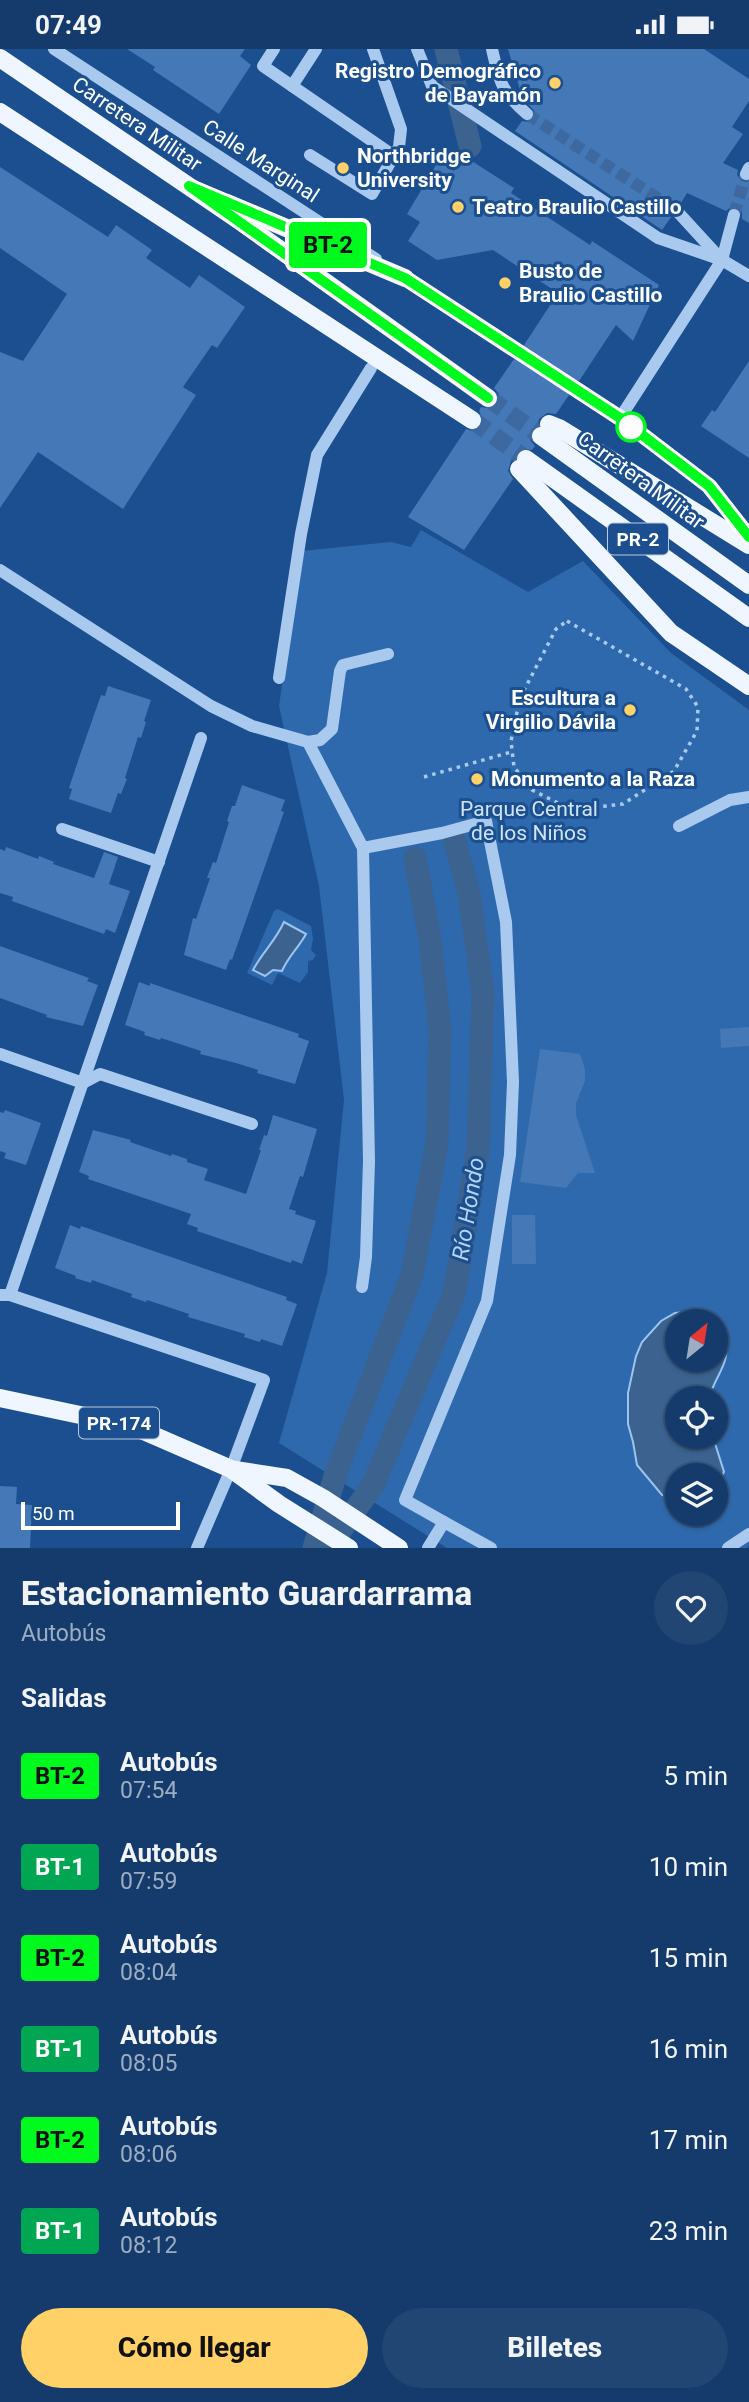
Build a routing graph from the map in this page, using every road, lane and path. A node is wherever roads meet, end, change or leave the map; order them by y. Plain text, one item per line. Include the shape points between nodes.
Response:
1 (54, 49) edge
2 (274, 49) edge
3 (316, 49) edge
4 (373, 49) edge
5 (417, 49) edge
6 (492, 49) edge
7 (0, 58) edge
8 (292, 86) junction
9 (2, 114) edge
10 (527, 114) tunnel mouth
11 (310, 155) dead end
12 (394, 156) junction
13 (189, 186) junction
14 (676, 210) tunnel mouth
15 (734, 215) tunnel mouth
16 (722, 260) junction
17 (749, 276) edge
18 (405, 278) junction
19 (519, 352) tunnel mouth
20 (371, 369) dead end
21 (574, 388) tunnel mouth
22 (488, 398) tunnel mouth
23 (620, 418) junction
24 (472, 420) tunnel mouth
25 (749, 537) edge
26 (749, 545) edge
27 (0, 570) edge
28 (749, 585) edge
29 (749, 618) edge
30 (388, 654) dead end
31 (279, 678) dead end
32 (749, 686) edge
33 (201, 739) dead end
34 (308, 742) junction
35 (511, 753) junction
36 (424, 777) dead end
37 (749, 797) edge
38 (679, 826) dead end
39 (62, 829) dead end
40 (363, 848) junction
41 (159, 862) junction
42 (0, 1054) edge
43 (83, 1083) junction
44 (252, 1124) dead end
45 (362, 1287) dead end
46 (5, 1295) edge
47 (0, 1398) edge
48 (231, 1469) junction
49 (444, 1522) junction
50 (749, 1534) edge
51 (197, 1548) edge
52 (349, 1548) edge
53 (398, 1548) edge
54 (428, 1548) edge
55 (491, 1548) edge
56 (728, 1548) edge

1 - 18 street, Calle Marginal
2 - 8 street via 263,66
3 - 8 street
4 - 12 street via 401,129
5 - 16 street via 432,86 658,238
6 - 10 street via 509,99
7 - 13 main road, Carretera Militar
8 - 12 street
9 - 24 main road
11 - 12 street via 372,194
13 - 18 main road
13 - 22 main road, Carretera Militar
14 - 16 street
15 - 16 street
16 - 17 street
16 - 23 street
18 - 19 street, Calle Marginal
20 - 31 street via 317,455
21 - 23 street
23 - 25 street via 709,486
26 - 28 main road, Carretera Militar / PR-2 via 559,428 545,430
27 - 34 street via 211,706 252,726
29 - 32 main road, PR-2 via 523,464 671,633
30 - 34 street via 343,666 332,729 320,740
33 - 41 street
34 - 40 street
35 - 35 path via 514,767 532,790 572,810 623,804 674,771 697,731 698,708 686,689 567,621 556,629 520,698
35 - 36 path
37 - 38 street via 730,800
39 - 41 street
40 - 45 street via 369,1161
40 - 49 street via 486,821 506,922 513,1081 510,1155 497,1244 487,1301 405,1500
41 - 43 street
42 - 43 street
43 - 44 street via 100,1074
43 - 46 street
46 - 48 street via 264,1380
47 - 48 main road, PR-174 via 132,1426
48 - 51 street
48 - 52 main road
48 - 53 main road via 287,1478
49 - 54 street
49 - 55 street
50 - 56 street

